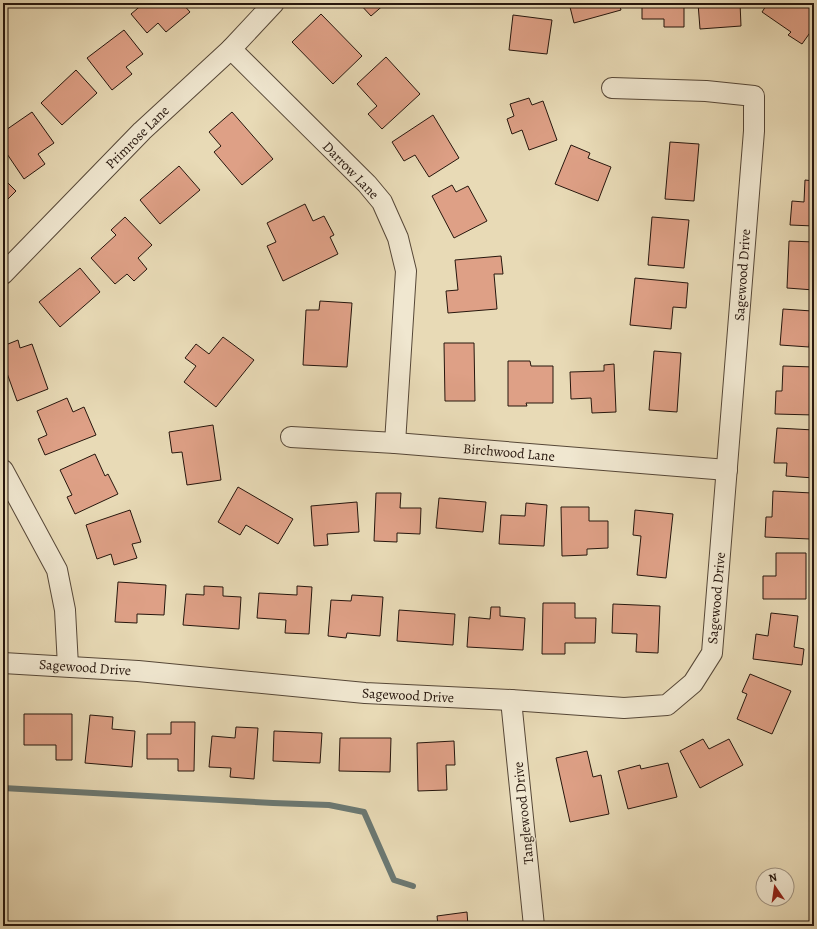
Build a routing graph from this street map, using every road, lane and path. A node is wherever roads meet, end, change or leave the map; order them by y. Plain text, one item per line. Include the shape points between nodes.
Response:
1 (274, 3) edge
2 (231, 49) junction
3 (612, 88) dead end
4 (3, 274) edge
5 (291, 437) dead end
6 (395, 443) junction
7 (3, 470) edge
8 (727, 470) junction
9 (3, 662) edge
10 (68, 666) junction
11 (511, 700) junction
12 (534, 926) edge

1 - 2 street, Primrose Lane
2 - 4 street, Primrose Lane via 142,131
2 - 6 street, Darrow Lane via 367,184 382,202 398,238 406,271
3 - 8 street, Sagewood Drive via 706,91 754,96 754,131
5 - 6 street, Birchwood Lane
6 - 8 street, Birchwood Lane
7 - 10 street via 57,570 66,610
8 - 11 street, Sagewood Drive via 712,653 693,683 667,705 624,708
9 - 10 street, Sagewood Drive
10 - 11 street, Sagewood Drive via 365,693
11 - 12 street, Tanglewood Drive

